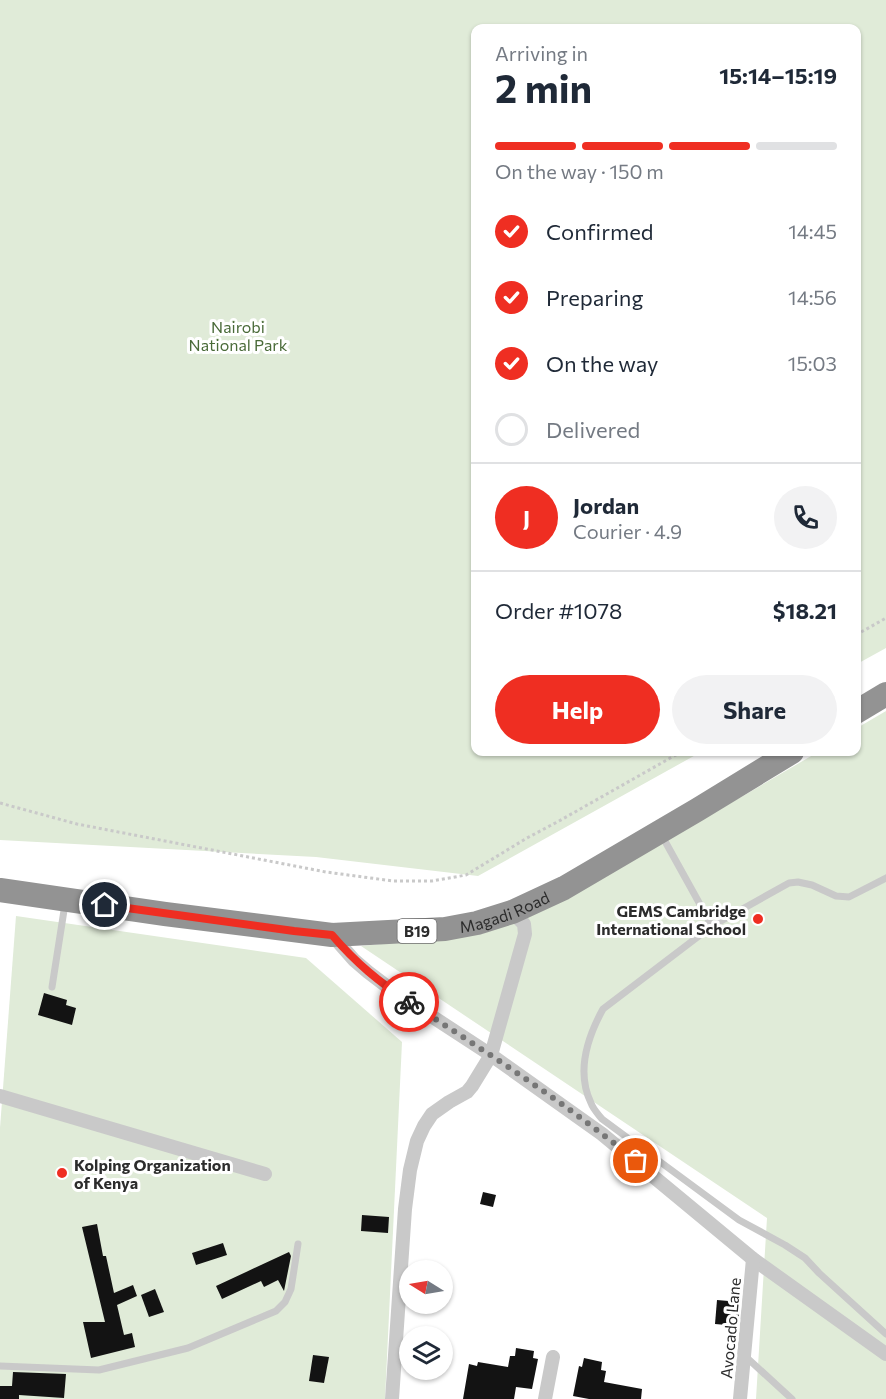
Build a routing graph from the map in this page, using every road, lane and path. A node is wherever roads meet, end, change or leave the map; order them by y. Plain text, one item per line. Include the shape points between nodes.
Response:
1 (886, 618) edge
2 (861, 632) edge
3 (886, 694) edge
4 (861, 709) edge
5 (674, 756) edge
6 (785, 756) edge
7 (0, 803) edge
8 (659, 832) junction
9 (886, 878) edge
10 (0, 894) edge
11 (66, 899) junction
12 (512, 912) junction
13 (712, 926) junction
14 (332, 935) junction
15 (52, 987) dead end
16 (490, 1055) junction
17 (0, 1096) edge
18 (265, 1174) dead end
19 (298, 1244) dead end
20 (753, 1259) junction
21 (886, 1334) edge
22 (886, 1354) edge
23 (744, 1356) junction
24 (553, 1357) dead end
25 (0, 1366) edge
26 (392, 1399) edge
27 (545, 1399) edge
28 (740, 1399) edge
29 (792, 1399) edge

1 - 2 path
3 - 4 highway
5 - 7 path via 466,875 432,880 393,881 326,872 77,824
6 - 8 highway, Magadi Road / B19
8 - 12 highway, Magadi Road / B19 via 564,888
8 - 13 lane
9 - 13 lane via 849,897 836,896 812,885 789,883
10 - 11 highway, Magadi Road / B19
11 - 14 highway, Magadi Road / B19
11 - 15 lane
12 - 14 highway, Magadi Road / B19 via 445,929
12 - 16 street via 524,924 525,934
13 - 21 lane via 603,1010 587,1045 584,1070 591,1104 602,1119 740,1220 805,1258
14 - 16 street via 354,960 393,991
16 - 20 street via 602,1134
16 - 26 street via 472,1086 432,1114 417,1141 405,1209
17 - 18 street
19 - 25 lane via 291,1289 276,1311 188,1348 99,1370
20 - 22 street
20 - 23 street, Avocado Lane
23 - 28 street, Avocado Lane
23 - 29 lane
24 - 27 street

